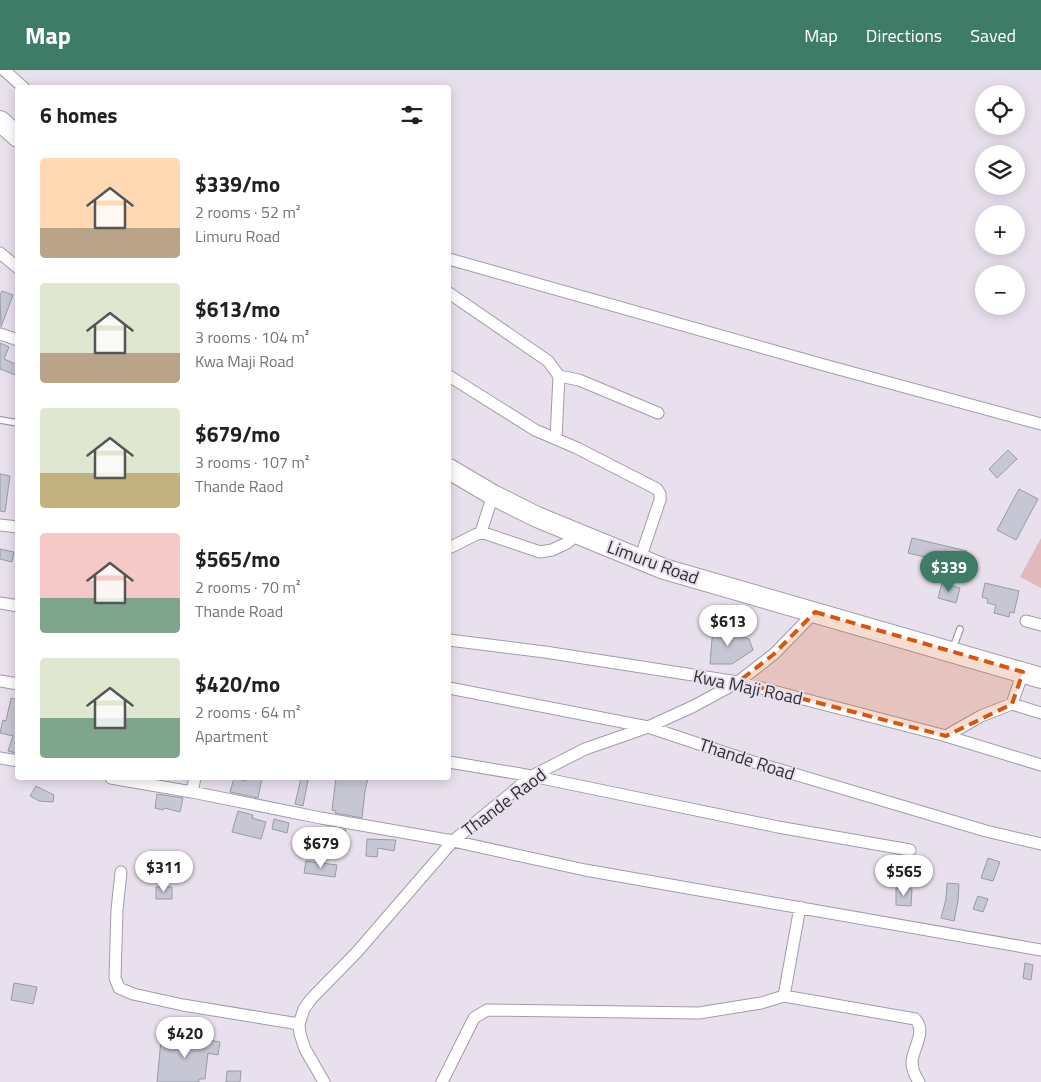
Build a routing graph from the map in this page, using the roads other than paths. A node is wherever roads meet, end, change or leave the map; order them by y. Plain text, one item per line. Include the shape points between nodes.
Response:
1 (4, 70) edge
2 (21, 85) edge
3 (0, 121) edge
4 (15, 134) edge
5 (0, 253) edge
6 (451, 261) edge
7 (15, 266) edge
8 (451, 294) edge
9 (0, 334) edge
10 (15, 339) edge
11 (559, 376) junction
12 (451, 377) edge
13 (658, 413) dead end
14 (0, 420) edge
15 (15, 422) edge
16 (1041, 424) edge
17 (556, 439) junction
18 (451, 470) edge
19 (493, 495) junction
20 (0, 524) edge
21 (15, 526) edge
22 (481, 532) junction
23 (578, 534) junction
24 (451, 547) edge
25 (640, 559) junction
26 (0, 603) edge
27 (15, 606) edge
28 (815, 612) junction
29 (1026, 621) dead end
30 (1041, 625) edge
31 (960, 629) dead end
32 (451, 640) edge
33 (952, 652) junction
34 (1032, 675) edge
35 (0, 681) edge
36 (738, 682) junction
37 (15, 684) edge
38 (451, 688) edge
39 (1012, 704) junction
40 (1041, 713) edge
41 (648, 727) junction
42 (946, 736) junction
43 (0, 758) edge
44 (15, 760) edge
45 (451, 762) edge
46 (1041, 765) edge
47 (532, 776) junction
48 (123, 780) edge
49 (195, 780) edge
50 (192, 792) junction
51 (453, 841) junction
52 (1041, 844) edge
53 (910, 850) dead end
54 (121, 872) dead end
55 (800, 907) junction
56 (1041, 950) edge
57 (784, 996) junction
58 (299, 1024) junction
59 (324, 1082) edge
60 (442, 1082) edge
61 (919, 1082) edge

1 - 2 street
3 - 4 highway
5 - 7 street
6 - 16 street
8 - 11 street via 548,361
9 - 10 street
11 - 13 street via 578,380
11 - 17 street
12 - 17 street via 535,430
14 - 15 lane
17 - 25 street via 657,489 660,500
18 - 19 highway, Limuru Road
19 - 22 street
19 - 23 highway, Limuru Road
20 - 21 street
22 - 23 street via 540,552 552,550
22 - 24 street
23 - 25 highway, Limuru Road
25 - 28 highway, Limuru Road via 664,569
26 - 27 street
28 - 33 highway, Limuru Road
28 - 36 street, Thande Raod via 774,654
29 - 30 street
31 - 33 lane
32 - 36 street, Kwa Maji Road
33 - 34 highway, Limuru Road
34 - 39 street
35 - 37 street
36 - 41 street, Thande Raod
36 - 42 street, Kwa Maji Road
38 - 41 street, Thande Road
39 - 40 street
39 - 42 street via 981,716
41 - 47 street, Thande Raod via 585,749
41 - 52 street, Thande Road via 756,763 986,831
42 - 46 street, Kwa Maji Road
43 - 44 street
45 - 47 street
47 - 51 street, Thande Raod
47 - 53 street via 778,827
48 - 50 street
49 - 50 street
50 - 51 street
51 - 55 street via 586,870
51 - 58 street, Thande Raod via 357,952 311,999
54 - 58 street via 115,978 119,988 132,994 184,1005
55 - 56 street
55 - 57 street
57 - 60 street via 699,1013 487,1010 474,1018
57 - 61 street via 915,1019 920,1029 912,1070
58 - 59 street via 305,1049

